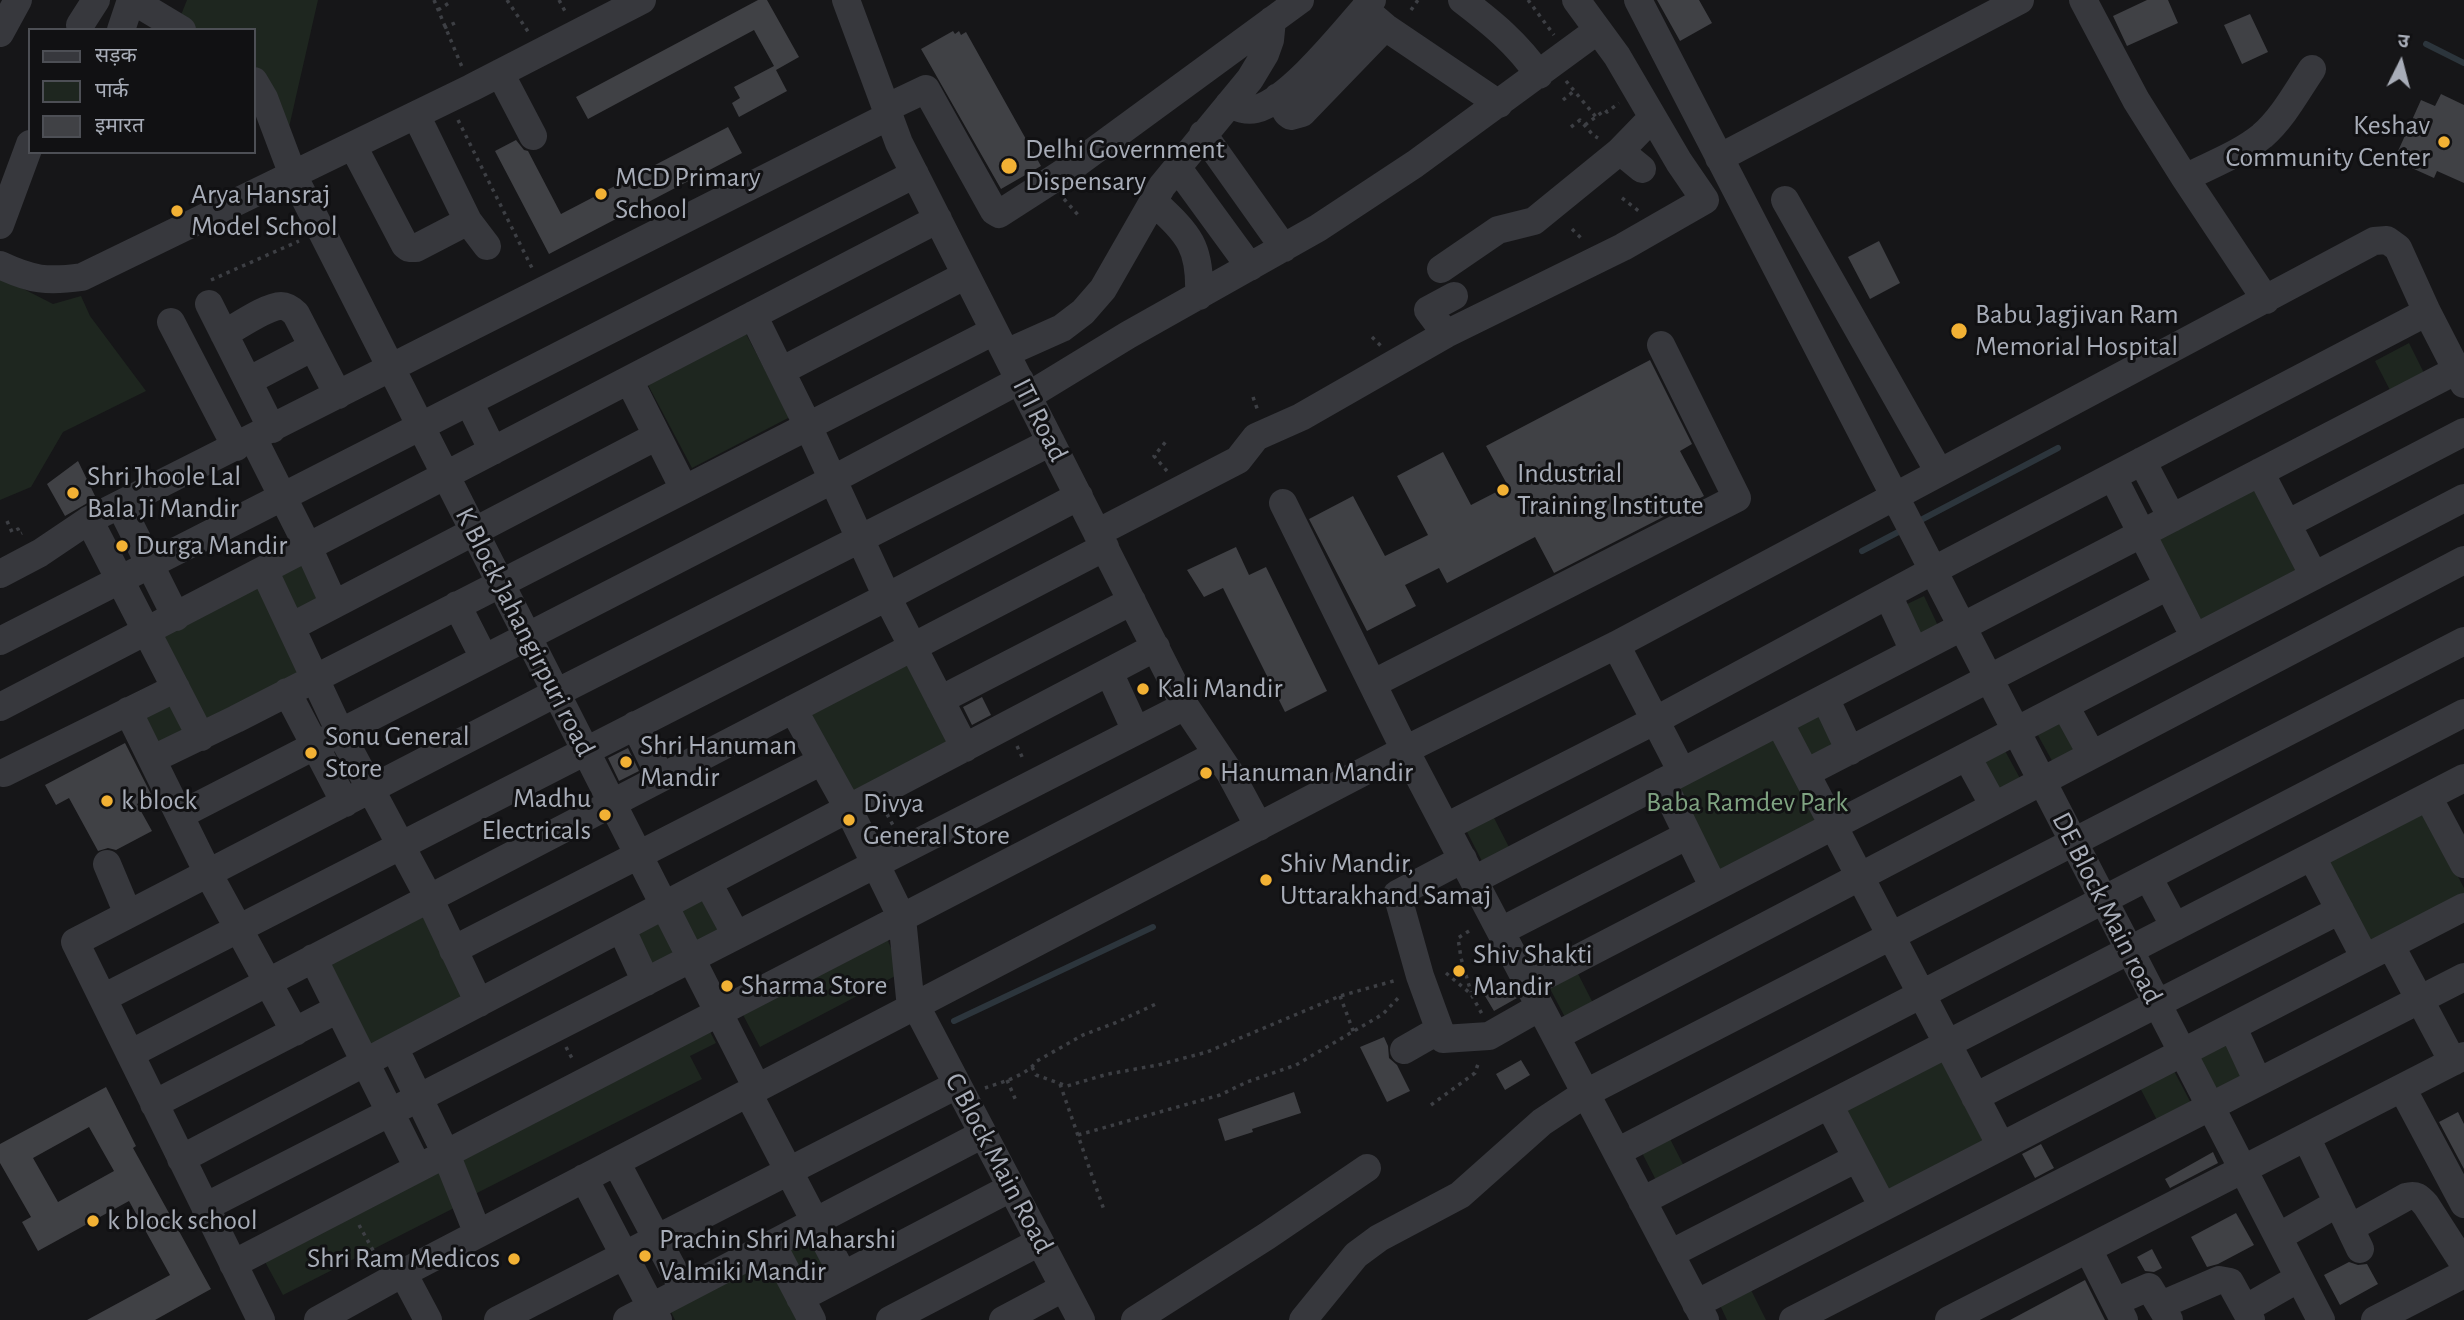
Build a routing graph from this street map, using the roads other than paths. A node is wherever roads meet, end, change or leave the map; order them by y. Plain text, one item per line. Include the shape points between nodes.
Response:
1 (96, 0) edge
2 (642, 0) edge
3 (846, 0) edge
4 (1300, 0) edge
5 (1462, 0) edge
6 (1577, 0) edge
7 (1638, 0) edge
8 (2020, 0) edge
9 (2092, 3) edge
10 (140, 10) edge
11 (1374, 12) edge
12 (1272, 20) junction
13 (80, 25) dead end
14 (123, 28) edge
15 (178, 28) edge
16 (1598, 30) junction
17 (1553, 64) junction
18 (2312, 69) dead end
19 (500, 73) junction
20 (256, 84) edge
21 (1229, 104) junction
22 (1499, 104) junction
23 (888, 112) junction
24 (416, 115) junction
25 (1652, 118) junction
26 (1203, 134) junction
27 (533, 135) dead end
28 (353, 146) junction
29 (28, 149) edge
30 (1719, 158) junction
31 (1177, 167) junction
32 (915, 174) junction
33 (293, 175) junction
34 (2185, 178) junction
35 (1785, 200) dead end
36 (1153, 201) junction
37 (938, 219) junction
38 (468, 222) junction
39 (0, 225) edge
40 (487, 246) dead end
41 (1284, 248) junction
42 (0, 265) edge
43 (1250, 267) junction
44 (1441, 269) dead end
45 (966, 275) junction
46 (206, 294) road end
47 (1199, 296) junction
48 (1454, 296) dead end
49 (2266, 300) junction
50 (2427, 312) junction
51 (753, 316) junction
52 (171, 322) dead end
53 (224, 334) junction
54 (1446, 334) junction
55 (1000, 342) junction
56 (1661, 345) dead end
57 (313, 347) junction
58 (390, 368) junction
59 (242, 370) junction
60 (782, 372) junction
61 (199, 377) junction
62 (2460, 377) edge
63 (629, 380) junction
64 (1024, 388) junction
65 (338, 395) junction
66 (469, 402) junction
67 (808, 426) junction
68 (420, 427) junction
69 (2464, 432) edge
70 (657, 436) junction
71 (253, 438) junction
72 (1051, 442) junction
73 (493, 451) junction
74 (2142, 461) junction
75 (1938, 472) junction
76 (2260, 472) junction
77 (445, 476) junction
78 (2113, 477) junction
79 (832, 480) junction
80 (684, 489) junction
81 (1079, 496) junction
82 (1893, 496) junction
83 (283, 497) junction
84 (2464, 498) edge
85 (1283, 503) dead end
86 (120, 505) junction
87 (2172, 518) junction
88 (89, 520) junction
89 (2287, 524) junction
90 (474, 532) junction
91 (2142, 534) junction
92 (860, 538) junction
93 (1101, 540) junction
94 (308, 547) junction
95 (2464, 560) edge
96 (150, 565) junction
97 (264, 570) junction
98 (1932, 572) junction
99 (0, 574) edge
100 (2315, 576) junction
101 (121, 580) junction
102 (500, 583) junction
103 (2168, 586) junction
104 (1888, 595) junction
105 (887, 597) junction
106 (1132, 601) junction
107 (334, 604) junction
108 (457, 605) junction
109 (176, 617) junction
110 (291, 627) junction
111 (1961, 627) junction
112 (147, 631) junction
113 (527, 636) junction
114 (2195, 638) junction
115 (0, 641) edge
116 (2464, 641) edge
117 (1616, 645) junction
118 (913, 646) junction
119 (1156, 647) junction
120 (1914, 651) junction
121 (484, 658) junction
122 (1109, 672) junction
123 (315, 678) junction
124 (1988, 679) junction
125 (1374, 683) junction
126 (176, 688) junction
127 (287, 692) junction
128 (556, 694) junction
129 (1825, 698) junction
130 (940, 700) junction
131 (1185, 706) junction
132 (2065, 706) junction
133 (0, 707) edge
134 (793, 709) junction
135 (128, 711) junction
136 (2464, 713) edge
137 (1656, 720) junction
138 (1779, 722) junction
139 (635, 725) junction
140 (1136, 731) junction
141 (341, 732) junction
142 (2015, 732) junction
143 (201, 737) junction
144 (315, 746) junction
145 (965, 748) junction
146 (585, 750) junction
147 (1405, 750) junction
148 (1850, 751) junction
149 (1216, 755) junction
150 (2092, 755) junction
151 (1967, 757) junction
152 (153, 759) junction
153 (822, 761) junction
154 (4, 773) dead end
155 (1806, 773) junction
156 (1672, 777) junction
157 (661, 778) junction
158 (2464, 778) edge
159 (2041, 782) junction
160 (370, 790) junction
161 (2428, 797) junction
162 (345, 803) junction
163 (611, 803) junction
164 (1994, 806) junction
165 (848, 808) junction
166 (180, 815) junction
167 (1834, 826) junction
168 (1259, 827) junction
169 (1446, 827) junction
170 (1688, 835) junction
171 (2073, 842) junction
172 (400, 846) junction
173 (2462, 853) edge
174 (638, 855) junction
175 (2312, 856) junction
176 (107, 864) dead end
177 (876, 864) junction
178 (1468, 869) junction
179 (208, 873) junction
180 (1860, 876) junction
181 (2148, 877) junction
182 (708, 883) junction
183 (1714, 888) junction
184 (429, 898) junction
185 (2103, 900) junction
186 (664, 905) junction
187 (2464, 907) edge
188 (2340, 910) junction
189 (128, 914) junction
190 (902, 918) junction
191 (2175, 927) junction
192 (621, 928) junction
193 (239, 929) junction
194 (1501, 931) junction
195 (736, 935) junction
196 (1891, 936) junction
197 (2390, 946) junction
198 (453, 950) junction
199 (2129, 951) junction
200 (313, 958) junction
201 (2365, 958) junction
202 (691, 959) junction
203 (2464, 977) edge
204 (268, 982) junction
205 (646, 982) junction
206 (1921, 995) junction
207 (1535, 996) junction
208 (103, 998) junction
209 (2419, 1001) junction
210 (479, 1003) junction
211 (2157, 1004) junction
212 (910, 1008) junction
213 (338, 1009) junction
214 (718, 1013) junction
215 (2232, 1028) junction
216 (1439, 1030) junction
217 (295, 1032) junction
218 (1556, 1036) junction
219 (1947, 1044) junction
220 (394, 1047) junction
221 (1404, 1050) dead end
222 (2182, 1053) junction
223 (130, 1054) junction
224 (2458, 1059) edge
225 (365, 1062) junction
226 (2258, 1082) junction
227 (2402, 1088) junction
228 (752, 1091) junction
229 (954, 1093) junction
230 (1586, 1093) junction
231 (1975, 1097) junction
232 (419, 1098) junction
233 (154, 1104) junction
234 (1829, 1105) junction
235 (2210, 1106) junction
236 (390, 1113) junction
237 (977, 1137) junction
238 (2306, 1137) junction
239 (2001, 1146) junction
240 (1617, 1152) junction
241 (446, 1154) junction
242 (1857, 1158) junction
243 (181, 1159) junction
244 (616, 1162) junction
245 (418, 1168) junction
246 (1367, 1168) dead end
247 (2243, 1169) junction
248 (789, 1171) junction
249 (584, 1178) junction
250 (999, 1194) junction
251 (1642, 1201) junction
252 (2464, 1204) edge
253 (205, 1207) junction
254 (1883, 1207) junction
255 (815, 1222) junction
256 (2349, 1227) junction
257 (478, 1234) junction
258 (2278, 1237) junction
259 (657, 1238) junction
260 (772, 1244) junction
261 (1028, 1248) junction
262 (2088, 1249) junction
263 (1670, 1254) junction
264 (624, 1255) junction
265 (233, 1264) junction
266 (2464, 1264) edge
267 (2464, 1274) edge
268 (843, 1275) junction
269 (396, 1277) junction
270 (2300, 1278) junction
271 (684, 1290) junction
272 (1052, 1294) junction
273 (806, 1309) edge
274 (2120, 1311) edge
275 (1700, 1312) edge
276 (2165, 1313) edge
277 (655, 1314) edge
278 (2248, 1315) edge
279 (503, 1319) edge
280 (261, 1320) edge
281 (318, 1320) edge
282 (428, 1320) edge
283 (626, 1320) edge
284 (890, 1320) edge
285 (1003, 1320) edge
286 (1066, 1320) edge
287 (1081, 1320) edge
288 (1135, 1320) edge
289 (1303, 1320) edge
290 (1793, 1320) edge
291 (1949, 1320) edge
292 (2321, 1320) edge
293 (2375, 1320) edge

1 - 13 street
2 - 19 street
3 - 23 street, ITI Road
4 - 12 street
5 - 17 street via 1504,32 1526,56
6 - 16 street
7 - 30 street, DE Block Main road
8 - 30 street
9 - 34 street via 2136,100
10 - 14 street
10 - 15 street
11 - 21 street via 1302,113 1291,116 1278,97 1252,110
11 - 22 street
12 - 21 street via 1265,54
12 - 23 street via 1072,167 999,214 926,89
16 - 17 street
16 - 25 street
17 - 22 street
18 - 34 street via 2262,136
19 - 24 street
19 - 27 street
20 - 33 street, K Block Jahangirpuri road
21 - 26 street
22 - 41 street
23 - 32 street, ITI Road
23 - 58 street
24 - 28 street
24 - 38 street
25 - 44 street via 1616,143 1534,220 1498,230
25 - 54 street via 1675,165 1705,200
26 - 31 street
26 - 41 street
28 - 33 street
28 - 38 street via 405,245 416,248
29 - 39 street
30 - 82 street, DE Block Main road
31 - 36 street
31 - 43 street
32 - 37 street, ITI Road
32 - 66 street
33 - 42 street via 82,277 51,281
33 - 58 street, K Block Jahangirpuri road
34 - 49 street
35 - 75 street
36 - 47 street via 1190,238 1200,273
36 - 55 street via 1103,289 1083,312 1062,328
37 - 45 street, ITI Road
37 - 51 street
38 - 40 street
41 - 43 street
43 - 47 street
45 - 55 street, ITI Road
45 - 60 street
46 - 53 street
47 - 64 street
48 - 54 street via 1428,310
49 - 50 street via 2374,241 2387,240 2398,248
49 - 75 street
50 - 62 street
50 - 74 street
51 - 60 street
51 - 63 street
52 - 61 street
53 - 57 street via 280,306 289,307
53 - 59 street
54 - 93 street via 1301,417 1256,437 1238,460
55 - 64 street, ITI Road
55 - 67 street
56 - 125 street via 1737,498
57 - 59 street
57 - 65 street
58 - 65 street
58 - 68 street, K Block Jahangirpuri road
59 - 61 street
59 - 71 street
60 - 67 street
61 - 71 street
62 - 76 street
63 - 70 street
63 - 73 street
64 - 72 street, ITI Road
64 - 79 street
65 - 71 street
66 - 68 street
66 - 73 street
67 - 79 street
67 - 80 street
68 - 77 street, K Block Jahangirpuri road
68 - 83 street
69 - 89 street
70 - 80 street
70 - 90 street
71 - 83 street
71 - 86 street
72 - 81 street, ITI Road
72 - 92 street
73 - 77 street
74 - 78 street
74 - 87 street
75 - 82 street
76 - 87 street
76 - 89 street
77 - 90 street, K Block Jahangirpuri road
77 - 94 street
78 - 91 street
78 - 98 street
79 - 92 street
79 - 113 street
80 - 102 street
81 - 93 street, ITI Road
81 - 105 street
82 - 98 street, DE Block Main road
82 - 117 street
83 - 94 street
83 - 96 street
84 - 100 street
85 - 125 street
86 - 88 street
86 - 96 street
87 - 91 street
88 - 99 street
88 - 101 street
89 - 100 street
90 - 102 street, K Block Jahangirpuri road
90 - 107 street
91 - 103 street
91 - 111 street
92 - 105 street
92 - 128 street
93 - 106 street, ITI Road
93 - 118 street
94 - 97 street
94 - 107 street
95 - 150 street
96 - 101 street
96 - 109 street
97 - 109 street
97 - 110 street
98 - 104 street
98 - 111 street, DE Block Main road
100 - 114 street
101 - 112 street
101 - 115 street
102 - 108 street
102 - 113 street, K Block Jahangirpuri road
103 - 114 street
103 - 124 street
104 - 120 street
104 - 137 street
105 - 118 street
105 - 139 street
106 - 119 street, ITI Road
106 - 130 street
107 - 110 street
108 - 121 street
108 - 123 street
109 - 112 street
110 - 123 street
111 - 120 street
111 - 124 street, DE Block Main road
112 - 126 street
112 - 133 street
113 - 121 street
113 - 128 street, K Block Jahangirpuri road
114 - 132 street
116 - 171 street
117 - 137 street
117 - 147 street
118 - 130 street
118 - 134 street
119 - 122 street
119 - 131 street, ITI Road
120 - 129 street
121 - 141 street
122 - 140 street
122 - 145 street
123 - 127 street
123 - 141 street
124 - 142 street, DE Block Main road
124 - 148 street
125 - 147 street
126 - 135 street
126 - 143 street
127 - 143 street
127 - 144 street
128 - 146 street, K Block Jahangirpuri road
128 - 160 street
129 - 138 street
129 - 148 street
130 - 145 street
131 - 140 street
131 - 149 street, ITI Road
132 - 142 street
132 - 150 street
134 - 153 street
134 - 157 street
135 - 152 street
135 - 154 street
136 - 181 street
137 - 156 street
137 - 169 street
138 - 155 street
138 - 156 street
139 - 146 street
139 - 157 street
140 - 177 street
141 - 144 street
141 - 160 street
142 - 151 street
142 - 159 street, DE Block Main road
143 - 152 street
144 - 162 street
144 - 166 street
145 - 165 street
146 - 163 street, K Block Jahangirpuri road
146 - 172 street
147 - 168 street
147 - 169 street
148 - 155 street
149 - 168 street, ITI Road
149 - 190 street
150 - 159 street
151 - 164 street
151 - 167 street
152 - 166 street
153 - 165 street
153 - 174 street
155 - 167 street
156 - 170 street
156 - 178 street
157 - 163 street
158 - 161 street
159 - 164 street
159 - 171 street, DE Block Main road
160 - 162 street
160 - 172 street
161 - 173 street
161 - 175 street
162 - 179 street
163 - 174 street, K Block Jahangirpuri road
163 - 184 street
164 - 180 street
165 - 177 street
165 - 182 street
166 - 179 street
167 - 180 street
167 - 183 street
168 - 212 street
169 - 178 street
170 - 183 street
170 - 194 street
171 - 185 street, DE Block Main road
171 - 196 street
172 - 184 street
172 - 193 street
174 - 186 street, K Block Jahangirpuri road
174 - 198 street
175 - 188 street
175 - 191 street
176 - 189 street
177 - 190 street
177 - 195 street
178 - 194 street
178 - 216 street via 1397,894
179 - 189 street
179 - 193 street
180 - 196 street
180 - 218 street
181 - 185 street
181 - 191 street
182 - 186 street
182 - 195 street
183 - 207 street
184 - 198 street
184 - 200 street
185 - 199 street, DE Block Main road
185 - 206 street
186 - 192 street
186 - 202 street, K Block Jahangirpuri road
187 - 197 street
188 - 201 street
188 - 211 street
189 - 208 street via 75,942
190 - 212 street
190 - 214 street
191 - 199 street
192 - 205 street
192 - 210 street
193 - 204 street
193 - 208 street
194 - 207 street
195 - 202 street
196 - 206 street
196 - 230 street
197 - 201 street
197 - 209 street
198 - 210 street
199 - 211 street, DE Block Main road
199 - 219 street
200 - 204 street
200 - 213 street
201 - 215 street
202 - 205 street
202 - 214 street, K Block Jahangirpuri road
203 - 209 street
204 - 217 street
204 - 223 street
205 - 232 street
206 - 219 street
206 - 240 street
207 - 216 street via 1486,1027 1443,1039
207 - 218 street
208 - 223 street
209 - 224 street
209 - 226 street
210 - 220 street
211 - 222 street, DE Block Main road
211 - 231 street
212 - 228 street
212 - 229 street, C Block Main Road
213 - 217 street
213 - 225 street
214 - 228 street, K Block Jahangirpuri road
214 - 241 street
215 - 222 street
215 - 226 street
216 - 221 street
217 - 233 street
218 - 230 street
219 - 231 street
219 - 234 street
220 - 225 street
220 - 232 street
222 - 235 street, DE Block Main road
222 - 239 street
223 - 233 street
224 - 227 street
225 - 236 street
225 - 243 street
226 - 235 street
227 - 238 street
227 - 252 street
228 - 244 street
228 - 248 street, K Block Jahangirpuri road
229 - 237 street, C Block Main Road
229 - 248 street
230 - 240 street
230 - 289 street via 1542,1122 1460,1195 1356,1255
231 - 239 street
232 - 236 street
232 - 241 street
233 - 243 street
234 - 242 street
234 - 251 street
235 - 247 street, DE Block Main road
235 - 290 street
236 - 245 street
236 - 253 street
237 - 250 street, C Block Main Road
237 - 255 street
237 - 287 street, C Block Main Road
238 - 247 street
238 - 256 street
239 - 254 street
240 - 251 street
241 - 245 street
241 - 257 street
242 - 254 street
242 - 263 street
243 - 253 street
244 - 249 street
244 - 259 street
245 - 265 street
246 - 288 street
247 - 258 street, DE Block Main road
247 - 262 street
248 - 255 street, K Block Jahangirpuri road
248 - 259 street
249 - 257 street
249 - 264 street
250 - 261 street, C Block Main Road
250 - 268 street
251 - 263 street
253 - 265 street
254 - 275 street
255 - 260 street
255 - 268 street, K Block Jahangirpuri road
256 - 258 street
256 - 266 street via 2406,1197 2420,1197
257 - 269 street
258 - 270 street, DE Block Main road
259 - 264 street
259 - 271 street
260 - 271 street
260 - 273 street
261 - 272 street, C Block Main Road
261 - 284 street
262 - 274 street
262 - 291 street
263 - 275 street
264 - 277 street
264 - 279 street
265 - 280 street
267 - 293 street
268 - 273 street
269 - 281 street
269 - 282 street
270 - 278 street
270 - 292 street, DE Block Main road
271 - 277 street
272 - 285 street
272 - 286 street, C Block Main Road
274 - 276 street via 2149,1287
276 - 278 street via 2225,1279
277 - 283 street

